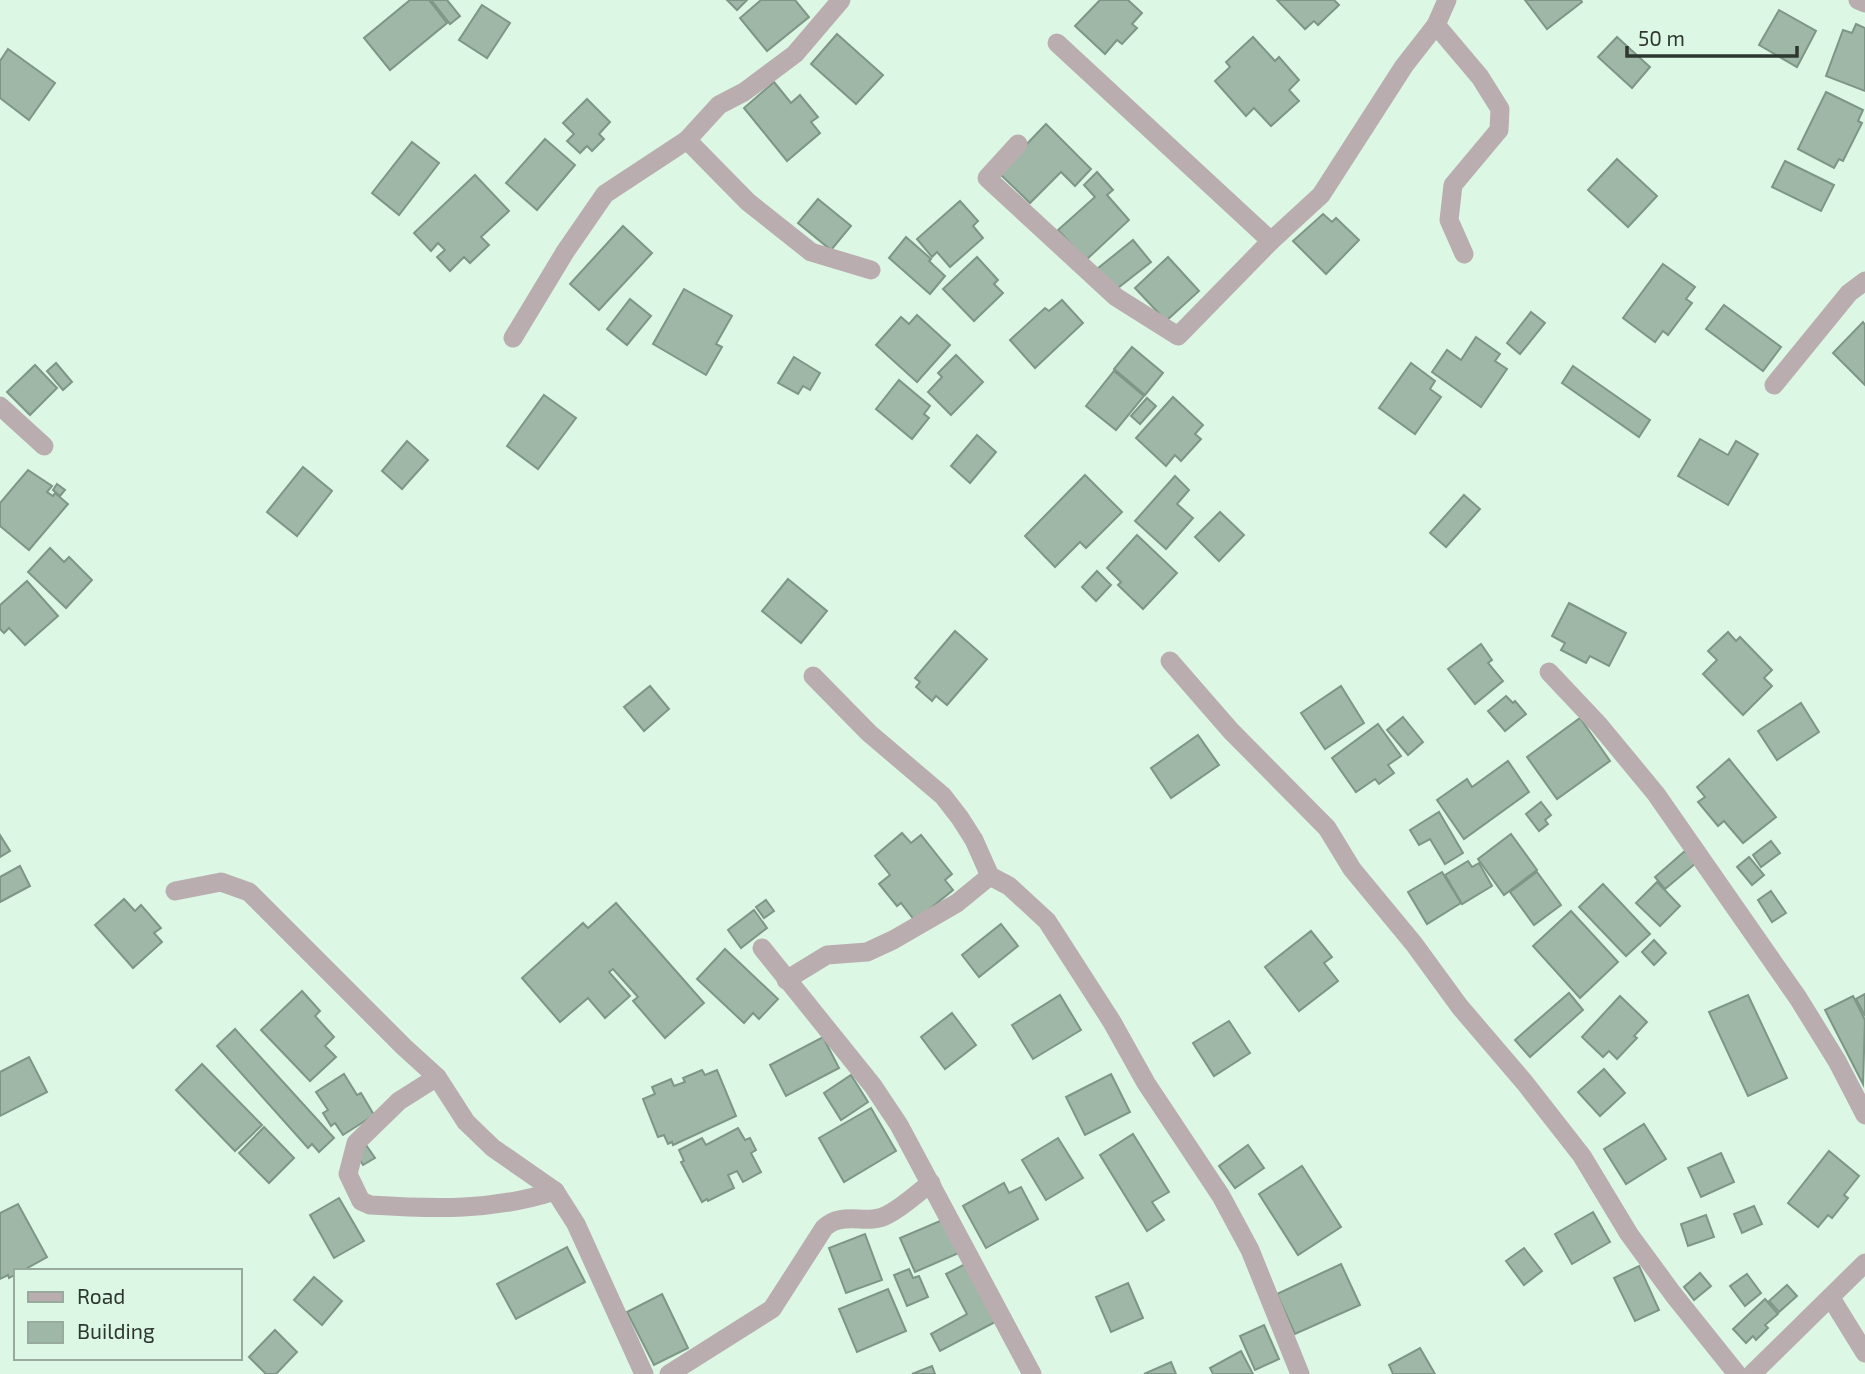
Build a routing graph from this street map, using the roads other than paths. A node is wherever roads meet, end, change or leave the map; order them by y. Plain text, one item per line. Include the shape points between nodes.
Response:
1 (841, 0) edge
2 (1447, 0) edge
3 (1858, 0) edge
4 (1865, 2) edge
5 (1436, 25) junction
6 (1057, 43) dead end
7 (687, 140) junction
8 (1018, 144) dead end
9 (1271, 241) junction
10 (1464, 254) dead end
11 (871, 270) dead end
12 (1865, 281) edge
13 (513, 338) dead end
14 (1774, 385) dead end
15 (0, 406) edge
16 (44, 446) dead end
17 (1170, 661) dead end
18 (1549, 673) dead end
19 (813, 676) dead end
20 (990, 876) junction
21 (175, 891) dead end
22 (762, 948) dead end
23 (786, 980) junction
24 (437, 1077) junction
25 (1865, 1115) edge
26 (931, 1183) junction
27 (555, 1191) junction
28 (1865, 1262) edge
29 (1831, 1298) junction
30 (1865, 1353) edge
31 (644, 1374) edge
32 (669, 1374) edge
33 (1032, 1374) edge
34 (1300, 1374) edge
35 (1737, 1374) edge
36 (1752, 1374) edge

1 - 7 street via 795,54 719,105
2 - 5 street
3 - 4 street
5 - 9 street via 1321,195
5 - 10 street via 1500,109 1499,130 1453,185 1450,220
6 - 9 street
7 - 11 street via 748,202 811,253
7 - 13 street via 605,194
8 - 9 street via 987,178 1116,296 1178,336
12 - 14 street via 1849,293
15 - 16 street
17 - 35 street via 1231,731 1327,828 1352,869 1582,1156 1629,1234
18 - 25 street via 1600,725 1656,794 1798,998
19 - 20 street via 869,733 943,796 974,840
20 - 23 street via 957,903 893,940 867,952 827,955
20 - 34 street via 1009,886 1047,920 1221,1196 1250,1250
21 - 24 street via 220,882 249,892
22 - 23 street
23 - 26 street via 873,1086
24 - 27 street via 475,1131
24 - 27 street via 399,1101 356,1143 348,1174 361,1201 457,1209 524,1201
26 - 32 street via 886,1216 831,1221 772,1309
26 - 33 street
27 - 31 street via 576,1224
28 - 29 street
29 - 30 street
29 - 36 street

